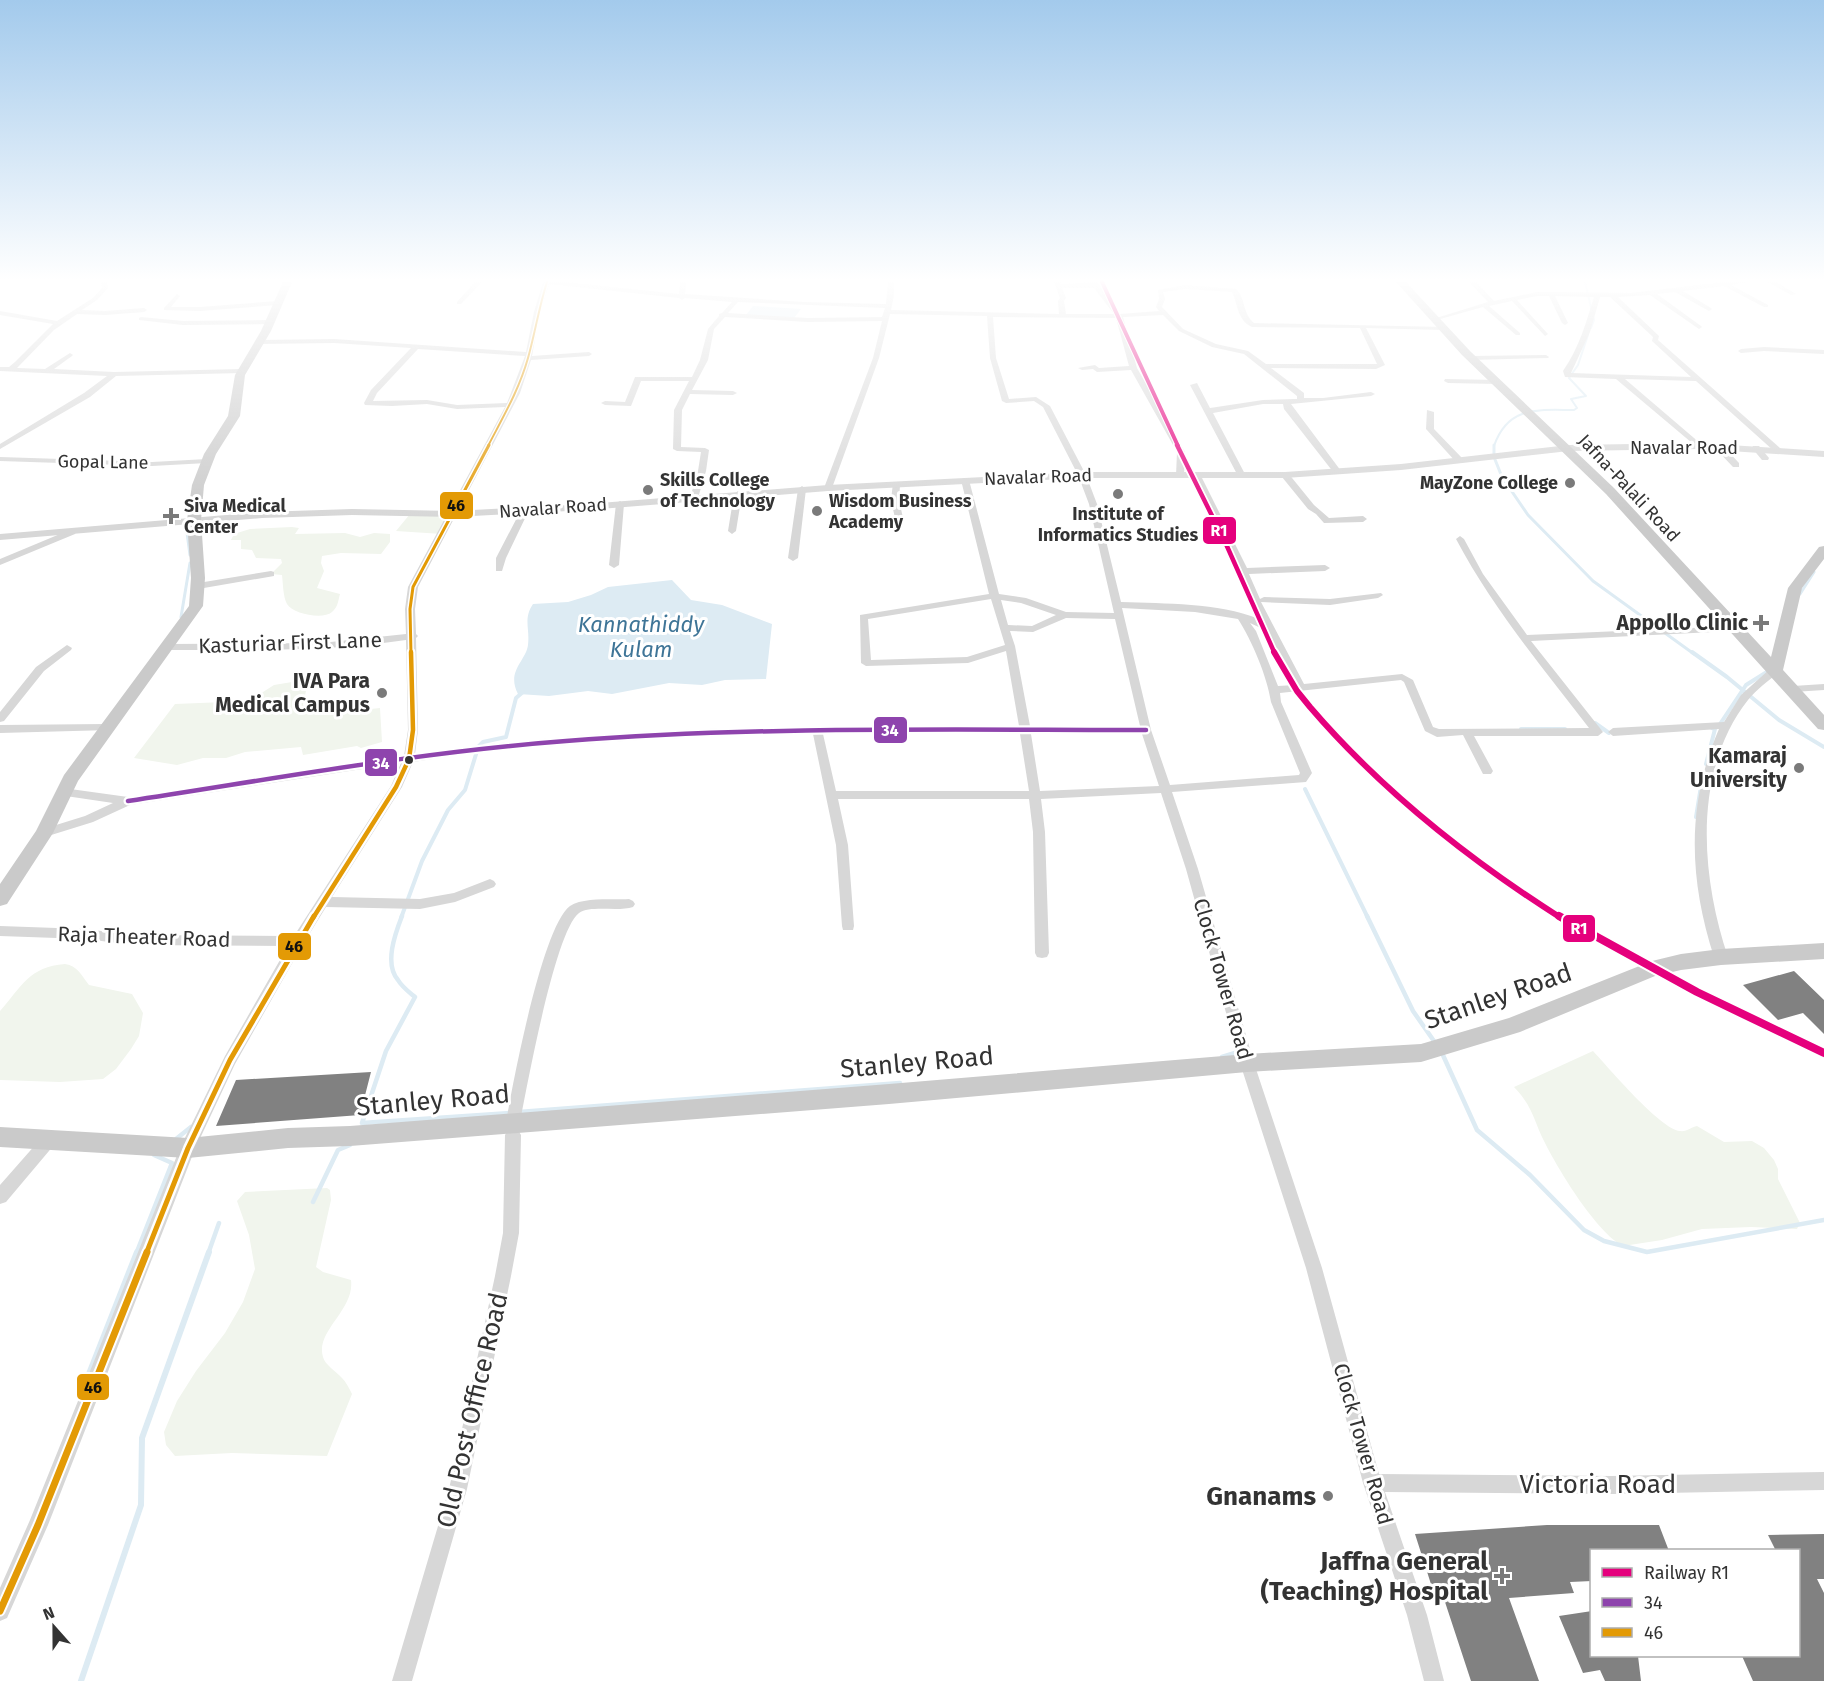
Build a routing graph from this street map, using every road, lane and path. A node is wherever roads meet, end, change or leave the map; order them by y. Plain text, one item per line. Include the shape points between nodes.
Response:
1 (23, 360) edge
2 (62, 360) edge
3 (249, 360) edge
4 (404, 360) edge
5 (527, 360) edge
6 (704, 360) edge
7 (873, 360) edge
8 (994, 360) edge
9 (1131, 360) edge
10 (1257, 360) edge
11 (1379, 360) edge
12 (1474, 360) edge
13 (1572, 360) edge
14 (1677, 360) edge
15 (1265, 366) junction
16 (1082, 368) dead end
17 (1133, 368) junction
18 (0, 369) edge
19 (11, 369) junction
20 (48, 370) junction
21 (243, 371) junction
22 (114, 374) junction
23 (1617, 376) junction
24 (695, 379) junction
25 (1697, 379) junction
26 (1448, 381) dead end
27 (1497, 382) junction
28 (1194, 385) dead end
29 (688, 392) junction
30 (733, 393) dead end
31 (1371, 394) dead end
32 (1296, 401) junction
33 (605, 403) dead end
34 (509, 405) junction
35 (1208, 411) junction
36 (1430, 412) dead end
37 (1698, 446) junction
38 (0, 447) edge
39 (1719, 447) junction
40 (1569, 448) junction
41 (1756, 448) junction
42 (1777, 449) junction
43 (1824, 454) edge
44 (1766, 458) dead end
45 (0, 459) edge
46 (1459, 460) junction
47 (207, 461) junction
48 (1736, 465) dead end
49 (1337, 471) junction
50 (1082, 475) junction
51 (1285, 475) junction
52 (1180, 476) junction
53 (1197, 476) junction
54 (1242, 476) junction
55 (965, 480) junction
56 (896, 484) junction
57 (828, 488) junction
58 (802, 489) junction
59 (738, 494) junction
60 (695, 495) junction
61 (620, 504) junction
62 (525, 510) junction
63 (454, 514) junction
64 (899, 518) dead end
65 (1363, 519) dead end
66 (194, 520) junction
67 (732, 531) dead end
68 (72, 532) junction
69 (0, 537) edge
70 (1460, 539) dead end
71 (1824, 550) edge
72 (793, 558) dead end
73 (0, 562) edge
74 (614, 565) dead end
75 (1325, 568) dead end
76 (499, 569) dead end
77 (1244, 571) junction
78 (271, 574) dead end
79 (198, 586) junction
80 (1378, 595) dead end
81 (995, 596) junction
82 (1264, 600) dead end
83 (1118, 611) junction
84 (1065, 615) junction
85 (1241, 616) junction
86 (1005, 628) junction
87 (1734, 628) junction
88 (1269, 629) junction
89 (413, 636) junction
90 (1524, 638) junction
91 (1010, 646) junction
92 (167, 647) junction
93 (67, 648) dead end
94 (1774, 670) junction
95 (1301, 687) junction
96 (1824, 687) edge
97 (1793, 689) junction
98 (1274, 690) junction
99 (0, 719) edge
100 (1727, 725) junction
101 (1824, 725) edge
102 (102, 728) junction
103 (0, 729) edge
104 (818, 729) junction
105 (1023, 730) junction
106 (1146, 730) junction
107 (1462, 732) dead end
108 (1613, 732) dead end
109 (409, 759) junction
110 (1487, 771) dead end
111 (1165, 789) junction
112 (63, 792) junction
113 (830, 795) junction
114 (1035, 795) junction
115 (129, 801) junction
116 (44, 833) junction
117 (490, 884) dead end
118 (0, 899) edge
119 (322, 902) junction
120 (629, 904) dead end
121 (848, 926) dead end
122 (0, 931) edge
123 (287, 941) dead end
124 (1824, 951) edge
125 (1042, 953) dead end
126 (1721, 957) junction
127 (1247, 1063) junction
128 (513, 1129) junction
129 (0, 1137) edge
130 (50, 1140) junction
131 (188, 1148) junction
132 (0, 1197) edge
133 (1824, 1481) edge
134 (1372, 1483) junction
135 (0, 1611) edge
136 (402, 1681) edge
137 (1434, 1681) edge

1 - 19 street
2 - 20 street
3 - 21 main road
4 - 34 street via 368,403
5 - 34 street
6 - 24 street
7 - 57 street
8 - 50 street, Clock Tower Road via 1006,401 1042,402
9 - 17 street
10 - 15 street
11 - 15 street via 1381,365
12 - 27 main road, Jafna-Palali Road
13 - 23 street via 1568,375
14 - 25 street
15 - 32 street via 1301,395
16 - 17 street
17 - 52 street via 1180,452
18 - 19 street
19 - 20 street
20 - 22 street
21 - 22 street
21 - 47 main road via 234,416
22 - 38 street via 87,395
23 - 25 street
23 - 37 street
24 - 29 street
24 - 33 street via 638,379 628,404
25 - 42 street
26 - 27 street
27 - 40 main road, Jafna-Palali Road
28 - 35 street
29 - 30 street
29 - 60 street via 678,410 677,449 705,450
31 - 32 street
32 - 35 street
32 - 49 street via 1287,403 1287,407
34 - 63 street
35 - 54 street
36 - 46 street via 1430,429
37 - 39 street, Navalar Road
37 - 40 street, Navalar Road
39 - 41 street, Navalar Road
39 - 48 street
40 - 46 street, Navalar Road
40 - 87 main road, Jafna-Palali Road
41 - 42 street, Navalar Road
41 - 44 street
42 - 43 street, Navalar Road
45 - 47 street, Gopal Lane via 153,464
46 - 49 street, Navalar Road
47 - 66 main road via 196,492
49 - 51 street, Navalar Road
50 - 52 street, Navalar Road
50 - 55 street, Navalar Road
50 - 83 street, Clock Tower Road via 1100,530
51 - 54 street, Navalar Road
51 - 65 street via 1327,521
52 - 53 street, Navalar Road
53 - 54 street, Navalar Road
53 - 77 street
55 - 56 street, Navalar Road
55 - 81 street
56 - 57 street, Navalar Road
56 - 64 street
57 - 58 street, Navalar Road
58 - 59 street, Navalar Road
58 - 72 street
59 - 60 street, Navalar Road
59 - 67 street
60 - 61 street, Navalar Road
61 - 62 street, Navalar Road
61 - 74 street
62 - 63 street, Navalar Road
62 - 76 street
63 - 66 street, Navalar Road via 342,513
63 - 89 street via 413,587
66 - 68 street, Navalar Road
66 - 79 main road
68 - 69 street, Navalar Road
68 - 73 street
70 - 90 street via 1479,574
71 - 94 main road via 1796,588
75 - 77 street
77 - 88 street
78 - 79 street
79 - 92 main road via 196,606
80 - 82 street via 1330,602
81 - 84 street via 1023,600
81 - 86 street
81 - 91 street via 863,617 866,663 968,660
83 - 84 street
83 - 85 street via 1194,610
83 - 106 street, Clock Tower Road
84 - 86 street via 1033,629
85 - 88 street
85 - 98 street via 1251,631
86 - 91 street
87 - 90 street
87 - 94 main road, Jafna-Palali Road
88 - 95 street
89 - 92 street, Kasturiar First Lane via 334,646
89 - 109 street via 413,730
90 - 110 street via 1598,732 1467,732
91 - 105 street
92 - 102 main road
93 - 99 street via 40,669
94 - 97 main road, Jafna-Palali Road
94 - 100 street via 1749,693
95 - 98 street
95 - 107 street via 1405,677 1429,729
96 - 97 street
97 - 101 main road, Jafna-Palali Road
98 - 111 street via 1275,702 1305,777
100 - 108 street
100 - 126 street via 1709,775 1700,840 1707,916
102 - 103 street
102 - 112 main road
104 - 105 street
104 - 109 street via 553,741
104 - 113 street
105 - 106 street
105 - 114 street
106 - 111 street, Clock Tower Road
109 - 115 street
109 - 119 street via 396,787
111 - 114 street
111 - 127 street, Clock Tower Road
112 - 115 street
112 - 116 main road
113 - 114 street
113 - 121 street via 842,845
114 - 125 street
115 - 116 street
116 - 118 main road
117 - 119 street via 420,904
119 - 131 street via 236,1051
120 - 128 street, Old Post Office Road via 581,908 567,916 530,1032
122 - 123 street, Raja Theater Road via 134,940
124 - 126 main road, Stanley Road
126 - 127 main road, Stanley Road via 1652,969 1513,1026 1440,1049
127 - 128 main road, Stanley Road
127 - 134 street, Clock Tower Road via 1314,1268
128 - 131 main road, Stanley Road
128 - 136 street, Old Post Office Road via 511,1233 503,1276 458,1489
129 - 130 main road, Stanley Road
130 - 131 main road, Stanley Road
130 - 132 street
131 - 135 street via 38,1526
133 - 134 street, Victoria Road via 1612,1485
134 - 137 street, Clock Tower Road via 1417,1615

